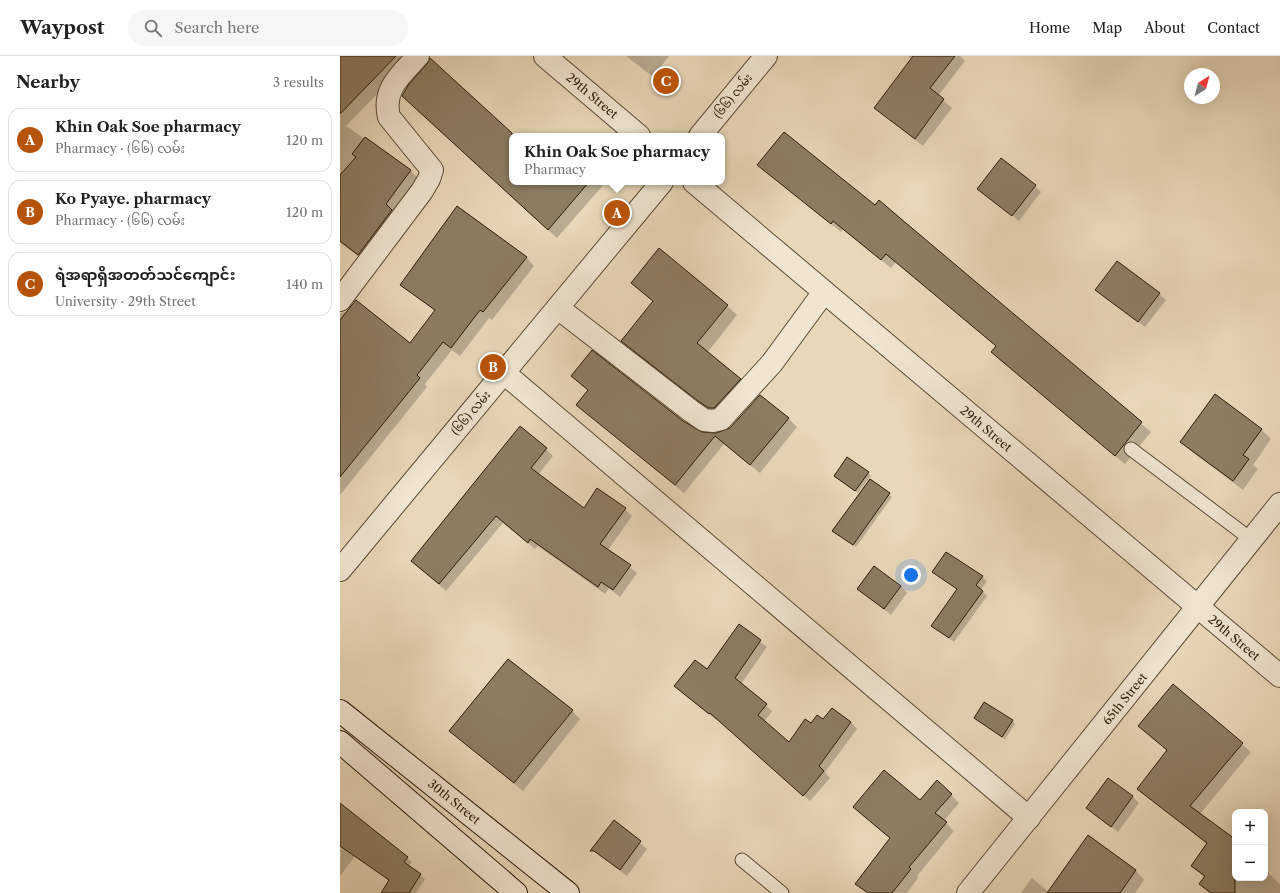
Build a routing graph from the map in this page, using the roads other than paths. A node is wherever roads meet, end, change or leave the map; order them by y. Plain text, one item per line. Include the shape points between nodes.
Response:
1 (418, 56) edge
2 (545, 56) edge
3 (766, 56) edge
4 (635, 133) edge
5 (702, 133) edge
6 (660, 185) edge
7 (698, 185) edge
8 (343, 292) edge
9 (824, 292) junction
10 (558, 308) junction
11 (504, 373) junction
12 (1131, 449) dead end
13 (1280, 504) edge
14 (1252, 540) junction
15 (340, 570) edge
16 (1198, 608) junction
17 (1280, 676) edge
18 (340, 711) edge
19 (340, 742) edge
20 (1029, 818) junction
21 (742, 860) dead end
22 (555, 889) edge
23 (516, 893) edge
24 (782, 893) edge
25 (968, 893) edge

1 - 8 street via 388,93 387,110 389,117 432,170 422,192
2 - 4 street, 29th Street
3 - 5 street, (၆၆) လမ်း
6 - 10 street, (၆၆) လမ်း
7 - 9 street, 29th Street
9 - 10 street via 755,383 721,419 713,421 704,420 691,411
9 - 16 street, 29th Street
10 - 11 street, (၆၆) လမ်း
11 - 15 street, (၆၆) လမ်း
11 - 20 street
12 - 14 lane
13 - 14 street, 65th Street
14 - 16 street, 65th Street
16 - 17 street, 29th Street
16 - 20 street, 65th Street
18 - 22 street, 30th Street
19 - 23 street
20 - 25 street, 65th Street
21 - 24 lane

